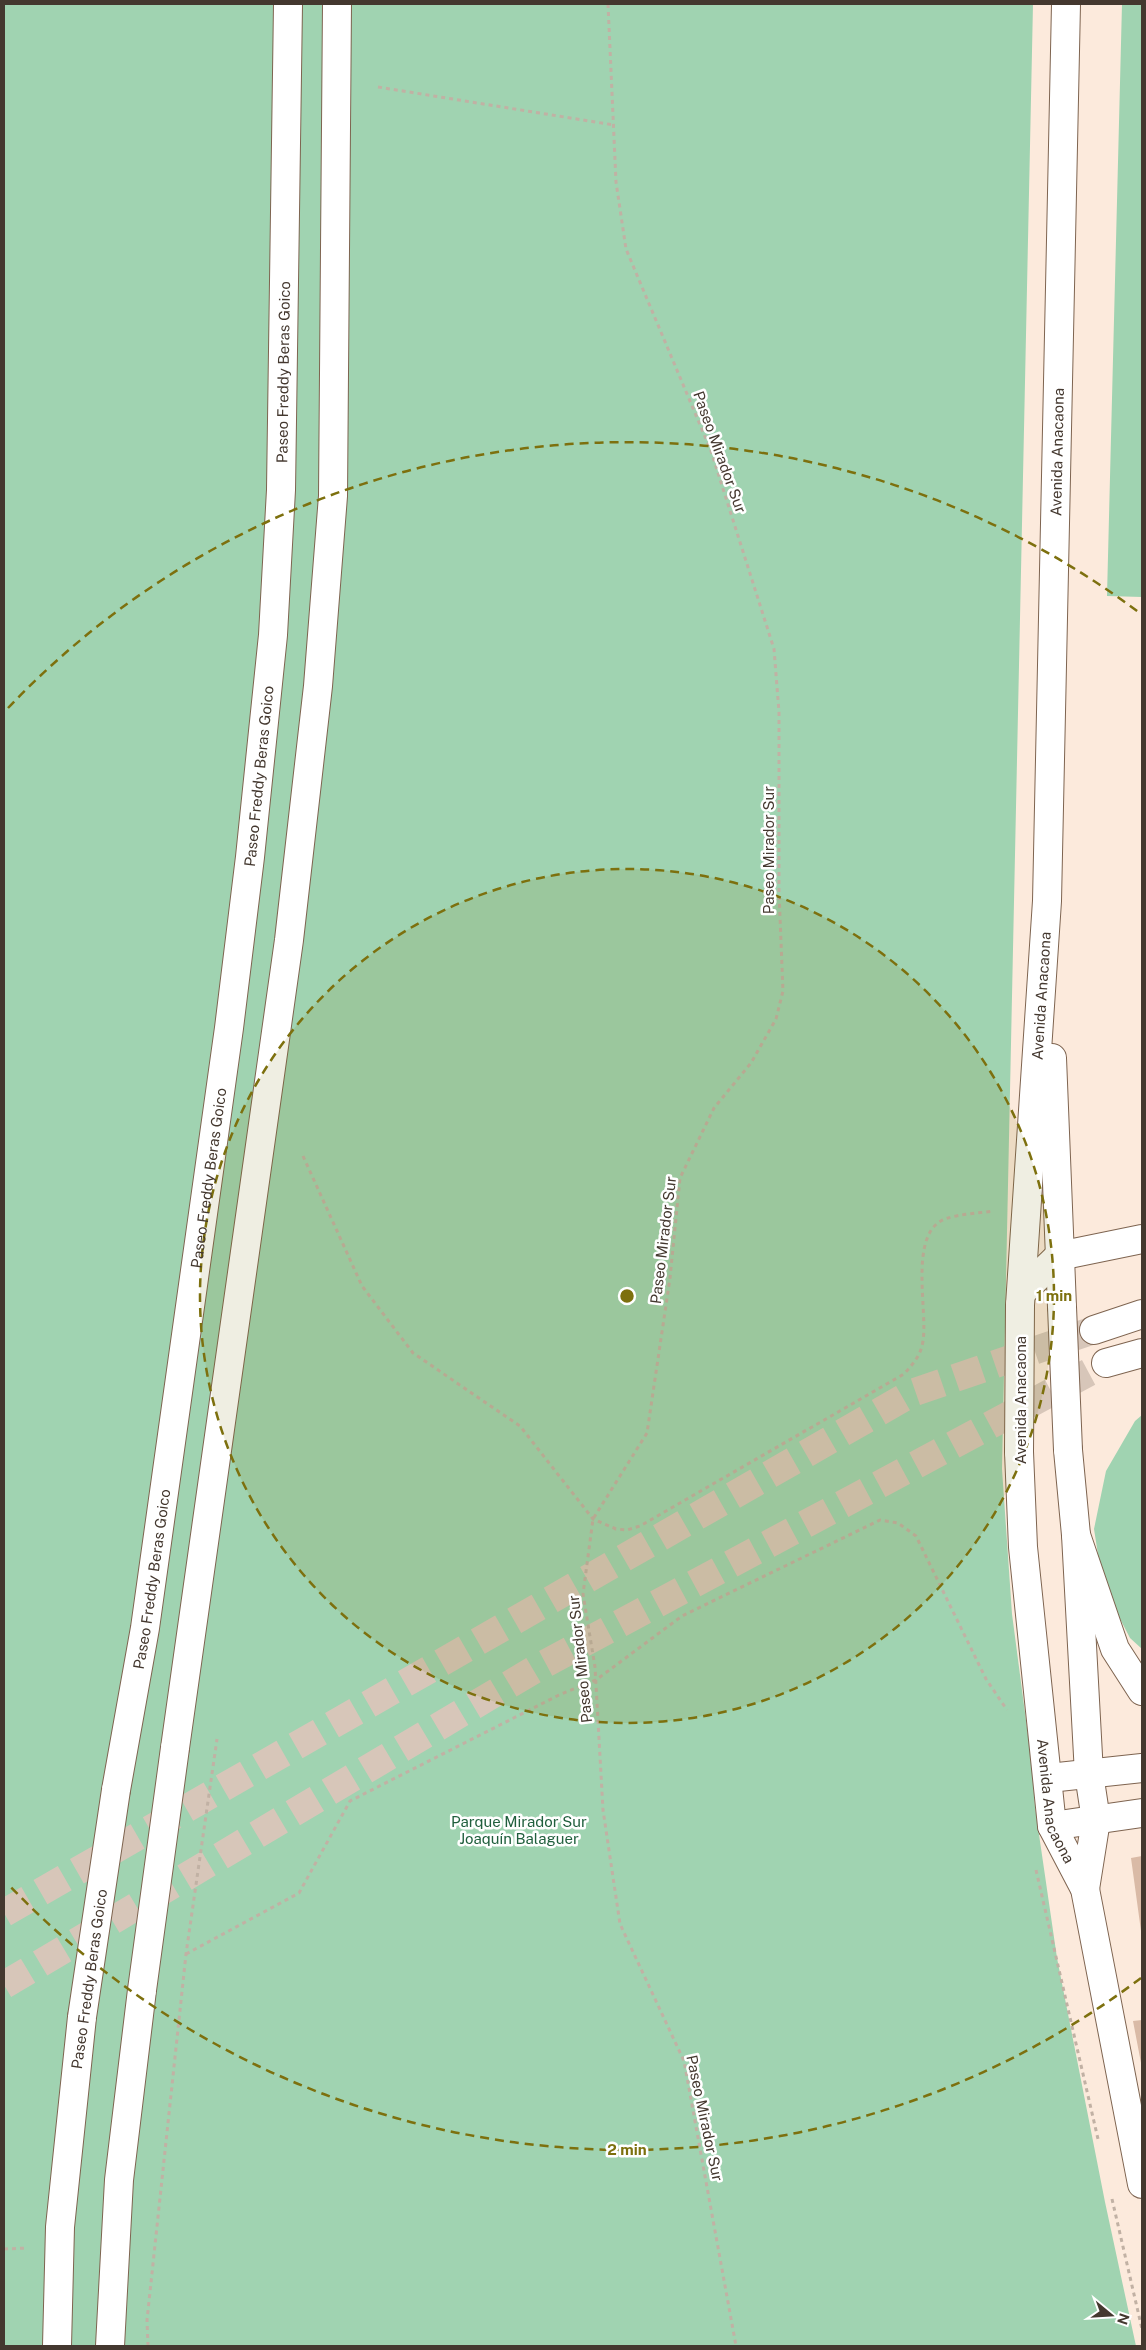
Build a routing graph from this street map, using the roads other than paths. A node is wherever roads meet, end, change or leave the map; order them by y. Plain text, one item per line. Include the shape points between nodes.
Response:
1 (288, 4) edge
2 (337, 4) edge
3 (1066, 4) edge
4 (1047, 901) junction
5 (1142, 1239) edge
6 (1059, 1256) junction
7 (1020, 1299) junction
8 (1142, 1314) edge
9 (1094, 1330) tunnel mouth
10 (1142, 1354) edge
11 (1106, 1363) tunnel mouth
12 (1076, 1535) junction
13 (1142, 1691) edge
14 (1142, 1768) edge
15 (1089, 1774) junction
16 (1049, 1778) junction
17 (1142, 1813) edge
18 (1096, 1820) junction
19 (1052, 1826) junction
20 (1085, 1889) junction
21 (1142, 2184) edge
22 (57, 2346) edge
23 (110, 2346) edge

1 - 22 street, Paseo Freddy Beras Goico, bridge via 281,490 273,635 229,1028 145,1628 116,1790 82,2017 60,2227
2 - 23 street, bridge via 333,496 318,686 288,950 175,1748 118,2180
3 - 4 street, Avenida Anacaona
4 - 6 street, Avenida Anacaona
4 - 7 street, Avenida Anacaona
5 - 6 street
6 - 7 street
6 - 12 street, Avenida Anacaona, bridge via 1068,1450
7 - 16 street, Avenida Anacaona, bridge via 1019,1452 1023,1547
8 - 9 street
10 - 11 street
12 - 13 street via 1115,1649
12 - 15 street, Avenida Anacaona
14 - 15 street
15 - 16 street
15 - 18 street, Avenida Anacaona
16 - 19 street, Avenida Anacaona
17 - 18 street
18 - 19 street
18 - 20 street, Avenida Anacaona
19 - 20 street, Avenida Anacaona
20 - 21 street, Avenida Anacaona

